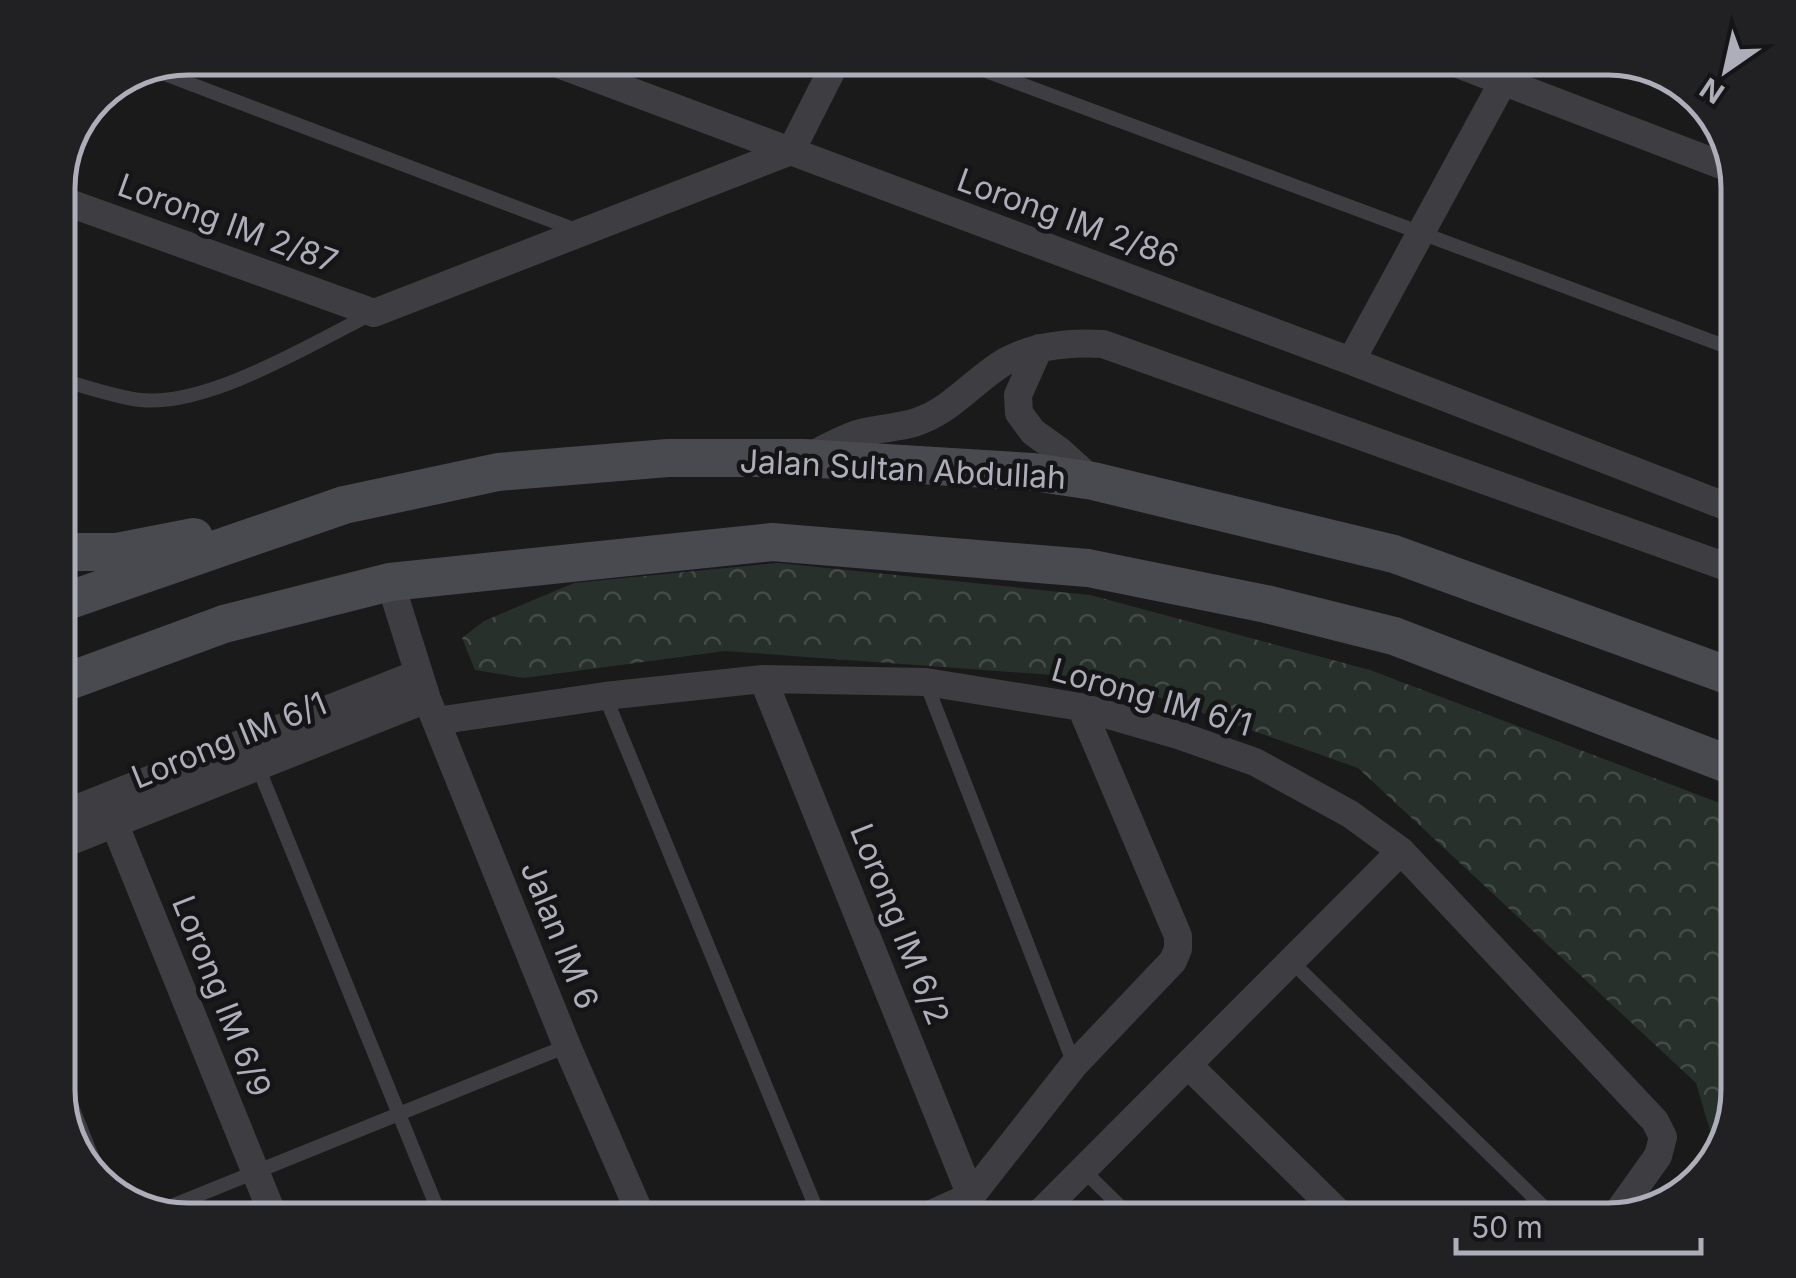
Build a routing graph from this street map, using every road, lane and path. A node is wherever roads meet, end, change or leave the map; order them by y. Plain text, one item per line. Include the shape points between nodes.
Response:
1 (587, 75) edge
2 (830, 75) edge
3 (997, 75) edge
4 (1507, 75) edge
5 (1523, 75) edge
6 (171, 77) edge
7 (791, 152) junction
8 (1718, 163) edge
9 (75, 205) edge
10 (582, 232) junction
11 (1421, 233) junction
12 (374, 313) junction
13 (1721, 345) edge
14 (1039, 348) junction
15 (1351, 361) junction
16 (75, 383) edge
17 (804, 458) junction
18 (1094, 481) junction
19 (1721, 504) edge
20 (344, 506) junction
21 (75, 552) edge
22 (1721, 565) edge
23 (390, 582) junction
24 (75, 598) edge
25 (1721, 673) edge
26 (75, 678) edge
27 (763, 679) junction
28 (926, 682) junction
29 (605, 696) junction
30 (427, 698) junction
31 (1081, 708) junction
32 (253, 754) junction
33 (1721, 761) edge
34 (109, 811) junction
35 (75, 814) edge
36 (75, 834) edge
37 (1401, 851) junction
38 (1291, 961) junction
39 (566, 1046) junction
40 (1074, 1065) junction
41 (1188, 1065) junction
42 (398, 1114) junction
43 (1083, 1170) junction
44 (256, 1171) junction
45 (971, 1196) junction
46 (1625, 1201) edge
47 (180, 1202) edge
48 (269, 1203) edge
49 (435, 1203) edge
50 (635, 1203) edge
51 (814, 1203) edge
52 (956, 1203) edge
53 (1050, 1203) edge
54 (1117, 1203) edge
55 (1329, 1203) edge
56 (1539, 1203) edge

1 - 7 street, Lorong IM 2/86
2 - 7 street
3 - 11 lane
4 - 11 street
5 - 8 street
6 - 10 lane
7 - 10 street
7 - 15 street, Lorong IM 2/86
9 - 12 street, Lorong IM 2/87
10 - 12 street
11 - 13 lane
11 - 15 street
12 - 16 lane via 234,382 176,399 141,400
14 - 17 street via 1005,362 929,418 858,433
14 - 18 street via 1018,395 1019,413
14 - 22 street via 1103,344
15 - 19 street, Lorong IM 2/86
17 - 18 main road, Jalan Sultan Abdullah
17 - 20 main road, Jalan Sultan Abdullah via 668,458 498,472
18 - 25 main road, Jalan Sultan Abdullah via 1394,554
20 - 21 main road via 118,552
20 - 24 main road, Jalan Sultan Abdullah
23 - 26 main road via 224,624
23 - 30 street, Jalan IM 6
23 - 33 main road via 772,542 1088,568 1394,636
27 - 28 street, Lorong IM 6/1
27 - 29 street, Lorong IM 6/1
27 - 45 street, Lorong IM 6/2
28 - 31 street, Lorong IM 6/1
28 - 40 lane
29 - 30 street, Lorong IM 6/1
29 - 51 lane
30 - 32 street, Lorong IM 6/1
30 - 39 street, Jalan IM 6
31 - 37 street, Lorong IM 6/1 via 1255,762 1350,814
31 - 40 street via 1178,949
32 - 34 street, Lorong IM 6/1
32 - 42 lane
34 - 35 street, Lorong IM 6/1
34 - 36 street, Lorong IM 6/1
34 - 44 street, Lorong IM 6/9
37 - 38 street
37 - 46 street, Lorong IM 6/1 via 1655,1120 1663,1138 1658,1156
38 - 41 street
38 - 56 lane
39 - 42 lane
39 - 50 street, Jalan IM 6
40 - 45 street
41 - 43 street
41 - 55 street
42 - 44 lane
42 - 49 lane
43 - 53 street
43 - 54 lane
44 - 47 lane
44 - 48 street, Lorong IM 6/9
45 - 52 street

